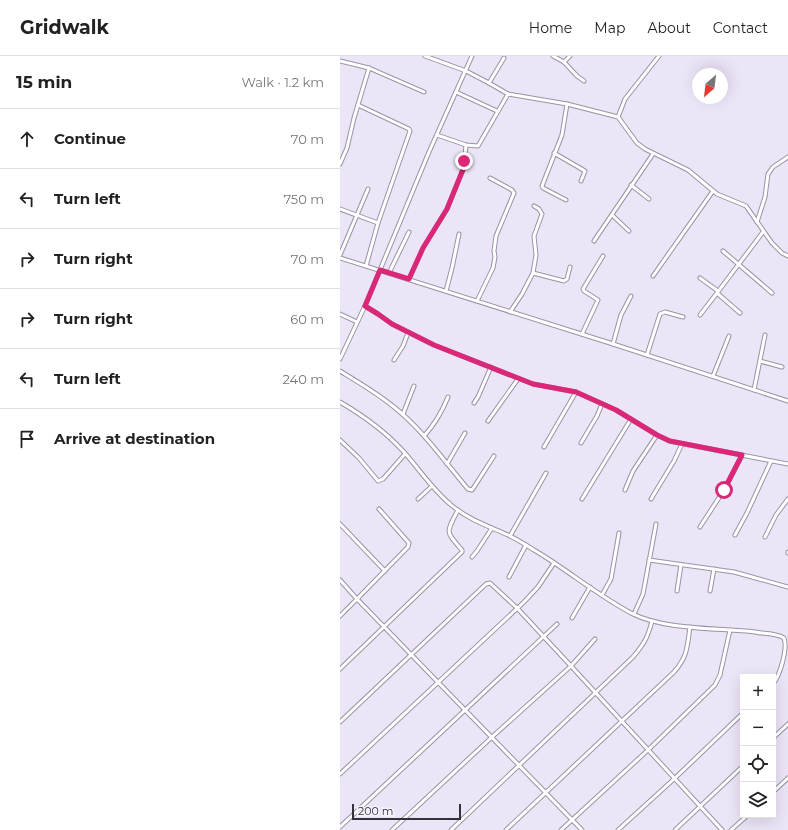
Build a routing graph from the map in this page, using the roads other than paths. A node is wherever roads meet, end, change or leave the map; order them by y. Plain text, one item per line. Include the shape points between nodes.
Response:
1 (425, 56) edge
2 (472, 56) edge
3 (554, 56) edge
4 (570, 56) edge
5 (659, 56) edge
6 (504, 58) dead end
7 (340, 61) edge
8 (564, 62) junction
9 (369, 68) junction
10 (466, 71) junction
11 (584, 81) dead end
12 (489, 83) junction
13 (424, 92) dead end
14 (456, 92) junction
15 (508, 94) junction
16 (567, 104) junction
17 (358, 105) junction
18 (497, 111) junction
19 (618, 118) junction
20 (437, 134) junction
21 (466, 145) junction
22 (554, 153) junction
23 (653, 154) junction
24 (788, 157) edge
25 (340, 164) edge
26 (490, 178) dead end
27 (581, 181) dead end
28 (631, 185) junction
29 (368, 189) dead end
30 (713, 191) junction
31 (649, 199) dead end
32 (566, 200) dead end
33 (534, 206) dead end
34 (340, 209) edge
35 (356, 215) junction
36 (612, 215) junction
37 (756, 222) junction
38 (378, 223) junction
39 (629, 231) dead end
40 (409, 232) dead end
41 (763, 232) junction
42 (459, 234) dead end
43 (594, 241) dead end
44 (723, 251) dead end
45 (340, 254) edge
46 (603, 256) dead end
47 (788, 256) edge
48 (340, 258) edge
49 (739, 264) junction
50 (366, 266) junction
51 (570, 267) dead end
52 (380, 270) junction
53 (389, 273) junction
54 (533, 273) junction
55 (653, 276) dead end
56 (700, 278) dead end
57 (409, 279) junction
58 (446, 290) junction
59 (717, 292) junction
60 (772, 293) dead end
61 (631, 296) dead end
62 (477, 301) junction
63 (365, 306) junction
64 (510, 312) junction
65 (340, 314) edge
66 (740, 314) dead end
67 (700, 315) dead end
68 (683, 317) dead end
69 (357, 322) junction
70 (408, 333) junction
71 (582, 334) junction
72 (765, 335) dead end
73 (729, 336) dead end
74 (613, 344) junction
75 (647, 355) junction
76 (340, 359) edge
77 (394, 360) dead end
78 (760, 361) junction
79 (490, 367) junction
80 (782, 367) dead end
81 (340, 371) edge
82 (712, 376) junction
83 (518, 379) junction
84 (414, 386) dead end
85 (754, 390) junction
86 (576, 392) junction
87 (448, 397) dead end
88 (788, 401) edge
89 (340, 402) edge
90 (474, 403) dead end
91 (602, 404) junction
92 (403, 414) junction
93 (631, 419) junction
94 (488, 421) dead end
95 (465, 433) dead end
96 (657, 435) junction
97 (424, 436) junction
98 (340, 440) edge
99 (581, 443) dead end
100 (682, 444) junction
101 (544, 447) dead end
102 (406, 454) junction
103 (742, 455) junction
104 (494, 456) dead end
105 (771, 461) junction
106 (447, 464) junction
107 (788, 464) edge
108 (546, 473) dead end
109 (432, 486) junction
110 (625, 490) dead end
111 (418, 499) dead end
112 (582, 499) dead end
113 (651, 499) dead end
114 (788, 499) edge
115 (379, 508) dead end
116 (458, 510) junction
117 (340, 524) edge
118 (656, 524) dead end
119 (700, 527) dead end
120 (492, 528) junction
121 (619, 533) dead end
122 (735, 535) dead end
123 (510, 536) junction
124 (765, 537) dead end
125 (526, 545) junction
126 (472, 557) dead end
127 (649, 560) junction
128 (554, 563) junction
129 (682, 565) junction
130 (714, 569) junction
131 (384, 571) junction
132 (509, 577) dead end
133 (340, 580) edge
134 (590, 587) junction
135 (788, 587) edge
136 (676, 590) dead end
137 (710, 591) dead end
138 (602, 595) junction
139 (357, 599) junction
140 (516, 608) junction
141 (634, 614) junction
142 (340, 616) edge
143 (572, 618) dead end
144 (652, 621) junction
145 (557, 624) dead end
146 (385, 627) junction
147 (690, 627) junction
148 (730, 630) junction
149 (543, 637) junction
150 (595, 639) dead end
151 (412, 654) junction
152 (571, 666) junction
153 (340, 669) edge
154 (776, 679) edge
155 (437, 682) junction
156 (596, 693) junction
157 (465, 709) junction
158 (740, 716) edge
159 (340, 722) edge
160 (622, 722) junction
161 (788, 724) edge
162 (776, 735) edge
163 (492, 737) junction
164 (648, 750) junction
165 (519, 765) junction
166 (740, 769) edge
167 (340, 774) edge
168 (788, 778) edge
169 (674, 779) junction
170 (776, 789) edge
171 (546, 793) junction
172 (700, 806) junction
173 (745, 818) edge
174 (572, 820) junction
175 (340, 827) edge
176 (392, 830) edge
177 (451, 830) edge
178 (506, 830) edge
179 (562, 830) edge
180 (582, 830) edge
181 (618, 830) edge
182 (674, 830) edge
183 (722, 830) edge
184 (731, 830) edge

1 - 10 street
2 - 10 street
3 - 8 street
4 - 8 street
5 - 19 street via 625,99
6 - 12 street
7 - 9 street
8 - 11 street
9 - 13 street
9 - 17 street
10 - 12 street
10 - 14 street
12 - 15 street
14 - 18 street
14 - 20 street
15 - 16 street
15 - 18 street
16 - 19 street
16 - 22 street via 564,130
17 - 25 street via 347,148
17 - 38 street via 410,131
18 - 21 street via 478,146
19 - 23 street via 637,143
20 - 21 street
20 - 52 street
21 - 57 street via 464,167 447,209 423,248
22 - 27 street via 585,171
22 - 32 street via 542,186
23 - 28 street
23 - 30 street via 688,170
24 - 37 street via 773,167 768,174 765,197
26 - 62 street via 514,192 496,236 493,268
28 - 31 street
28 - 36 street
29 - 35 street
30 - 37 street via 746,206
30 - 55 street
33 - 54 street via 542,214 534,236 536,255
34 - 35 street
35 - 38 street
35 - 45 street
36 - 39 street
36 - 43 street
37 - 41 street
38 - 50 street
40 - 53 street
41 - 47 street
41 - 49 street
42 - 58 street
44 - 49 street
46 - 71 street via 583,289 598,300
48 - 50 street
49 - 59 street
49 - 60 street
50 - 52 street
51 - 54 street via 565,281
52 - 53 street
52 - 63 street
53 - 57 street
54 - 64 street
56 - 59 street
57 - 58 street
58 - 62 street
59 - 66 street
59 - 67 street
61 - 74 street via 624,307
62 - 64 street
63 - 69 street
63 - 70 street
64 - 71 street
65 - 69 street
68 - 75 street via 665,312 660,314
69 - 76 street
70 - 77 street
70 - 79 street
71 - 74 street
72 - 78 street
73 - 82 street
74 - 75 street
75 - 82 street
78 - 80 street
78 - 85 street
79 - 83 street
79 - 90 street
81 - 92 street
82 - 85 street
83 - 86 street via 544,387
83 - 94 street
84 - 92 street
85 - 88 street
86 - 91 street
86 - 101 street
87 - 97 street via 438,419
89 - 102 street via 376,426
91 - 93 street
91 - 99 street
92 - 97 street
93 - 96 street
93 - 112 street
95 - 106 street
96 - 100 street
96 - 110 street via 633,471
97 - 106 street
98 - 102 street via 378,481 383,479
100 - 103 street
100 - 113 street
102 - 109 street
103 - 105 street
103 - 119 street via 724,490
104 - 106 street via 470,490
105 - 107 street
105 - 122 street
108 - 123 street
109 - 111 street
109 - 116 street
114 - 124 street
115 - 131 street via 409,543
116 - 120 street
116 - 146 street via 448,530 449,536 462,552
117 - 131 street
118 - 127 street
120 - 123 street
120 - 126 street
121 - 138 street via 611,579
123 - 125 street
125 - 128 street
125 - 132 street
127 - 129 street
127 - 141 street via 643,594
128 - 134 street
128 - 140 street via 538,587
129 - 130 street
129 - 136 street
130 - 135 street
130 - 137 street
131 - 139 street
133 - 139 street
134 - 138 street
134 - 143 street
138 - 141 street
139 - 142 street
139 - 146 street
140 - 149 street
140 - 151 street via 492,584 486,584
140 - 155 street
141 - 144 street
144 - 147 street
144 - 156 street via 649,636 644,644
145 - 149 street
146 - 151 street
146 - 153 street
147 - 148 street
147 - 160 street via 682,663
148 - 154 street via 784,638 785,656
148 - 164 street via 720,675 714,685
149 - 152 street
149 - 157 street
150 - 152 street
151 - 155 street
151 - 159 street
152 - 156 street
152 - 163 street
155 - 157 street
155 - 167 street
156 - 160 street
156 - 165 street
157 - 163 street
157 - 175 street
158 - 169 street
160 - 164 street
160 - 171 street
161 - 162 street
163 - 165 street
163 - 176 street
164 - 169 street
164 - 174 street
165 - 171 street
165 - 177 street
166 - 172 street
168 - 170 street
169 - 172 street
169 - 181 street
171 - 174 street
171 - 178 street
172 - 182 street
172 - 183 street
173 - 184 street
174 - 179 street
174 - 180 street

